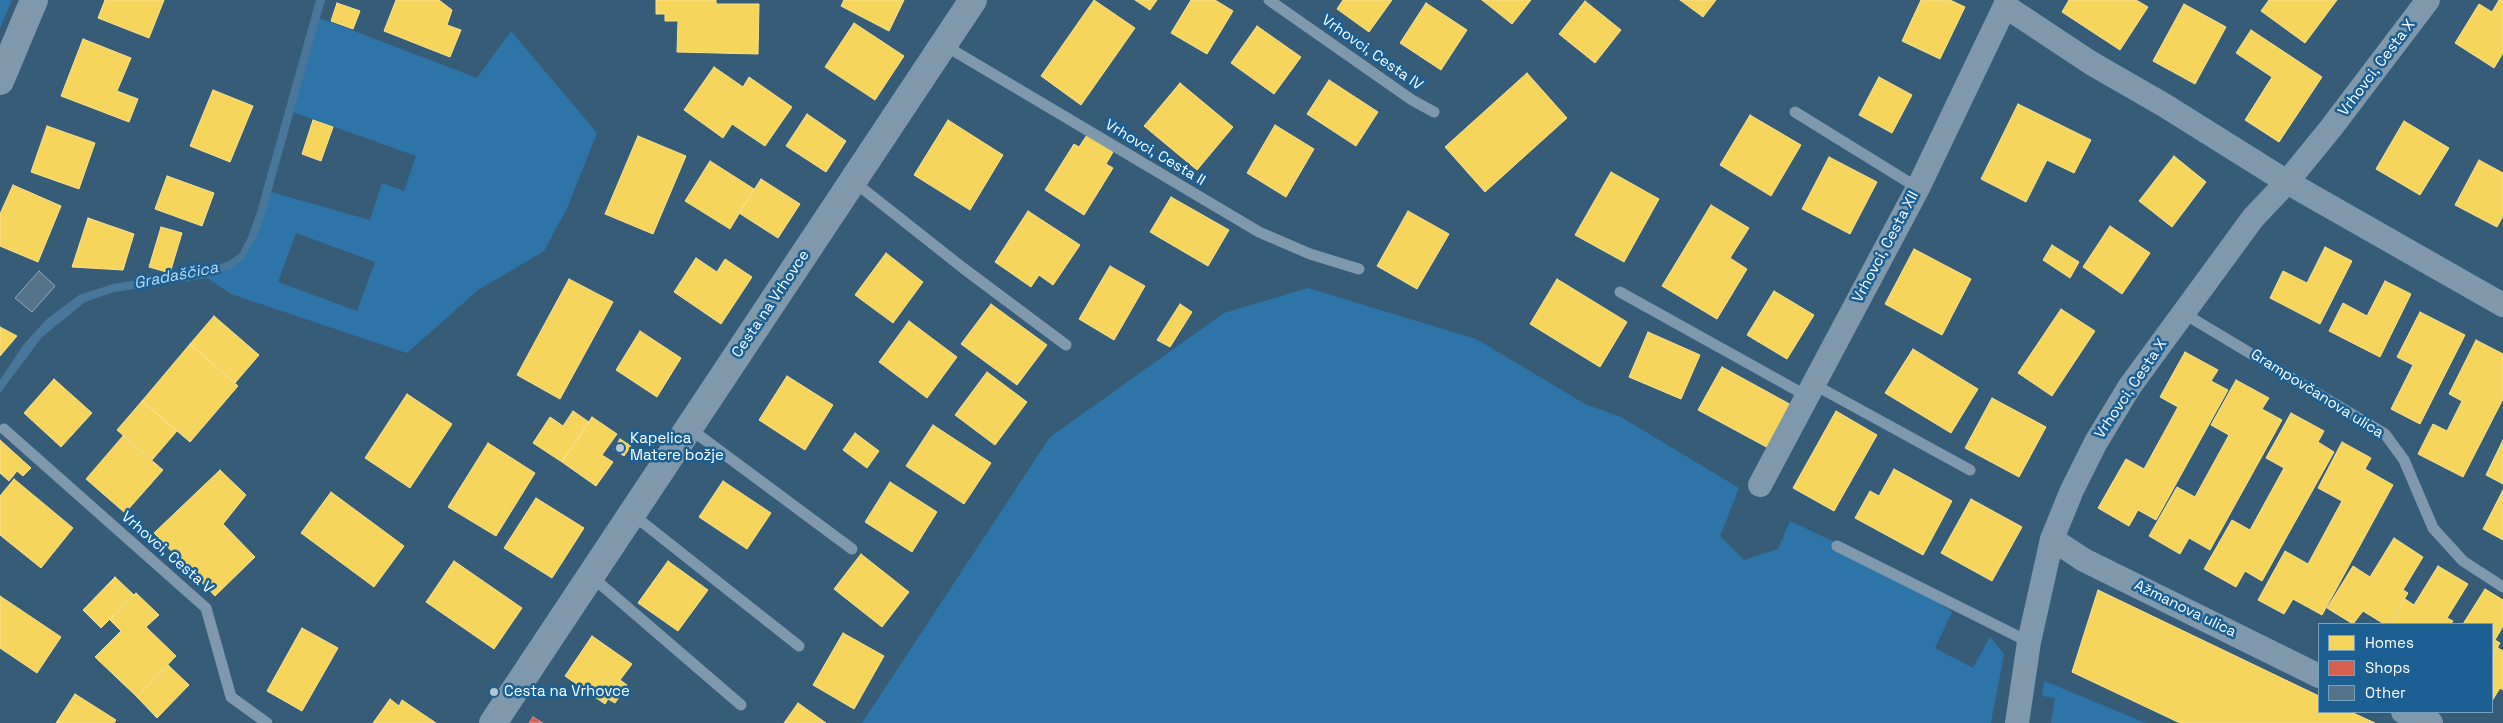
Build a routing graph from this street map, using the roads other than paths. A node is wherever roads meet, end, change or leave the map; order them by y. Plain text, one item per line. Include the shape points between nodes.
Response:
1 (34, 0) edge
2 (973, 0) edge
3 (1269, 0) edge
4 (2428, 0) edge
5 (2001, 3) edge
6 (944, 45) junction
7 (0, 81) edge
8 (1434, 112) dead end
9 (1795, 112) dead end
10 (853, 180) junction
11 (2287, 182) junction
12 (1918, 188) junction
13 (1359, 269) dead end
14 (1620, 292) dead end
15 (2503, 305) edge
16 (2183, 313) junction
17 (1066, 345) dead end
18 (1810, 390) junction
19 (689, 428) junction
20 (4, 429) dead end
21 (1970, 470) dead end
22 (1760, 485) dead end
23 (632, 514) junction
24 (2052, 539) junction
25 (1837, 546) dead end
26 (852, 549) dead end
27 (591, 576) junction
28 (2503, 586) edge
29 (2029, 642) junction
30 (799, 646) dead end
31 (2318, 676) edge
32 (741, 705) dead end
33 (2405, 713) edge
34 (267, 723) edge
35 (493, 723) edge
36 (2017, 723) edge
37 (2430, 723) edge

1 - 7 street
2 - 6 street, Cesta na Vrhovce
3 - 8 lane, Vrhovci, Cesta IV
4 - 11 street, Vrhovci, Cesta X via 2332,128
5 - 11 street, Vrhovci, Cesta XII via 2091,63
5 - 12 street, Vrhovci, Cesta XII
6 - 10 street, Cesta na Vrhovce
6 - 13 lane, Vrhovci, Cesta II via 1259,232 1310,254
9 - 12 lane
10 - 17 lane
10 - 19 street, Cesta na Vrhovce
11 - 15 street
11 - 16 street, Vrhovci, Cesta X via 2253,218
12 - 18 street, Vrhovci, Cesta XII
14 - 18 lane
16 - 24 street, Vrhovci, Cesta X via 2130,386 2096,442
16 - 28 lane, Grampovčanova ulica via 2385,434 2404,460 2433,528 2463,560
18 - 21 lane
18 - 22 street, Vrhovci, Cesta XII
19 - 23 street, Cesta na Vrhovce
19 - 26 lane
20 - 34 lane, Vrhovci, Cesta V via 206,608 231,697
23 - 27 street, Cesta na Vrhovce
23 - 30 lane
24 - 29 street, Vrhovci, Cesta X
24 - 31 street, Ažmanova ulica via 2084,560
25 - 29 lane
27 - 32 lane
27 - 35 street, Cesta na Vrhovce
29 - 36 street, Vrhovci, Cesta X
33 - 37 street

